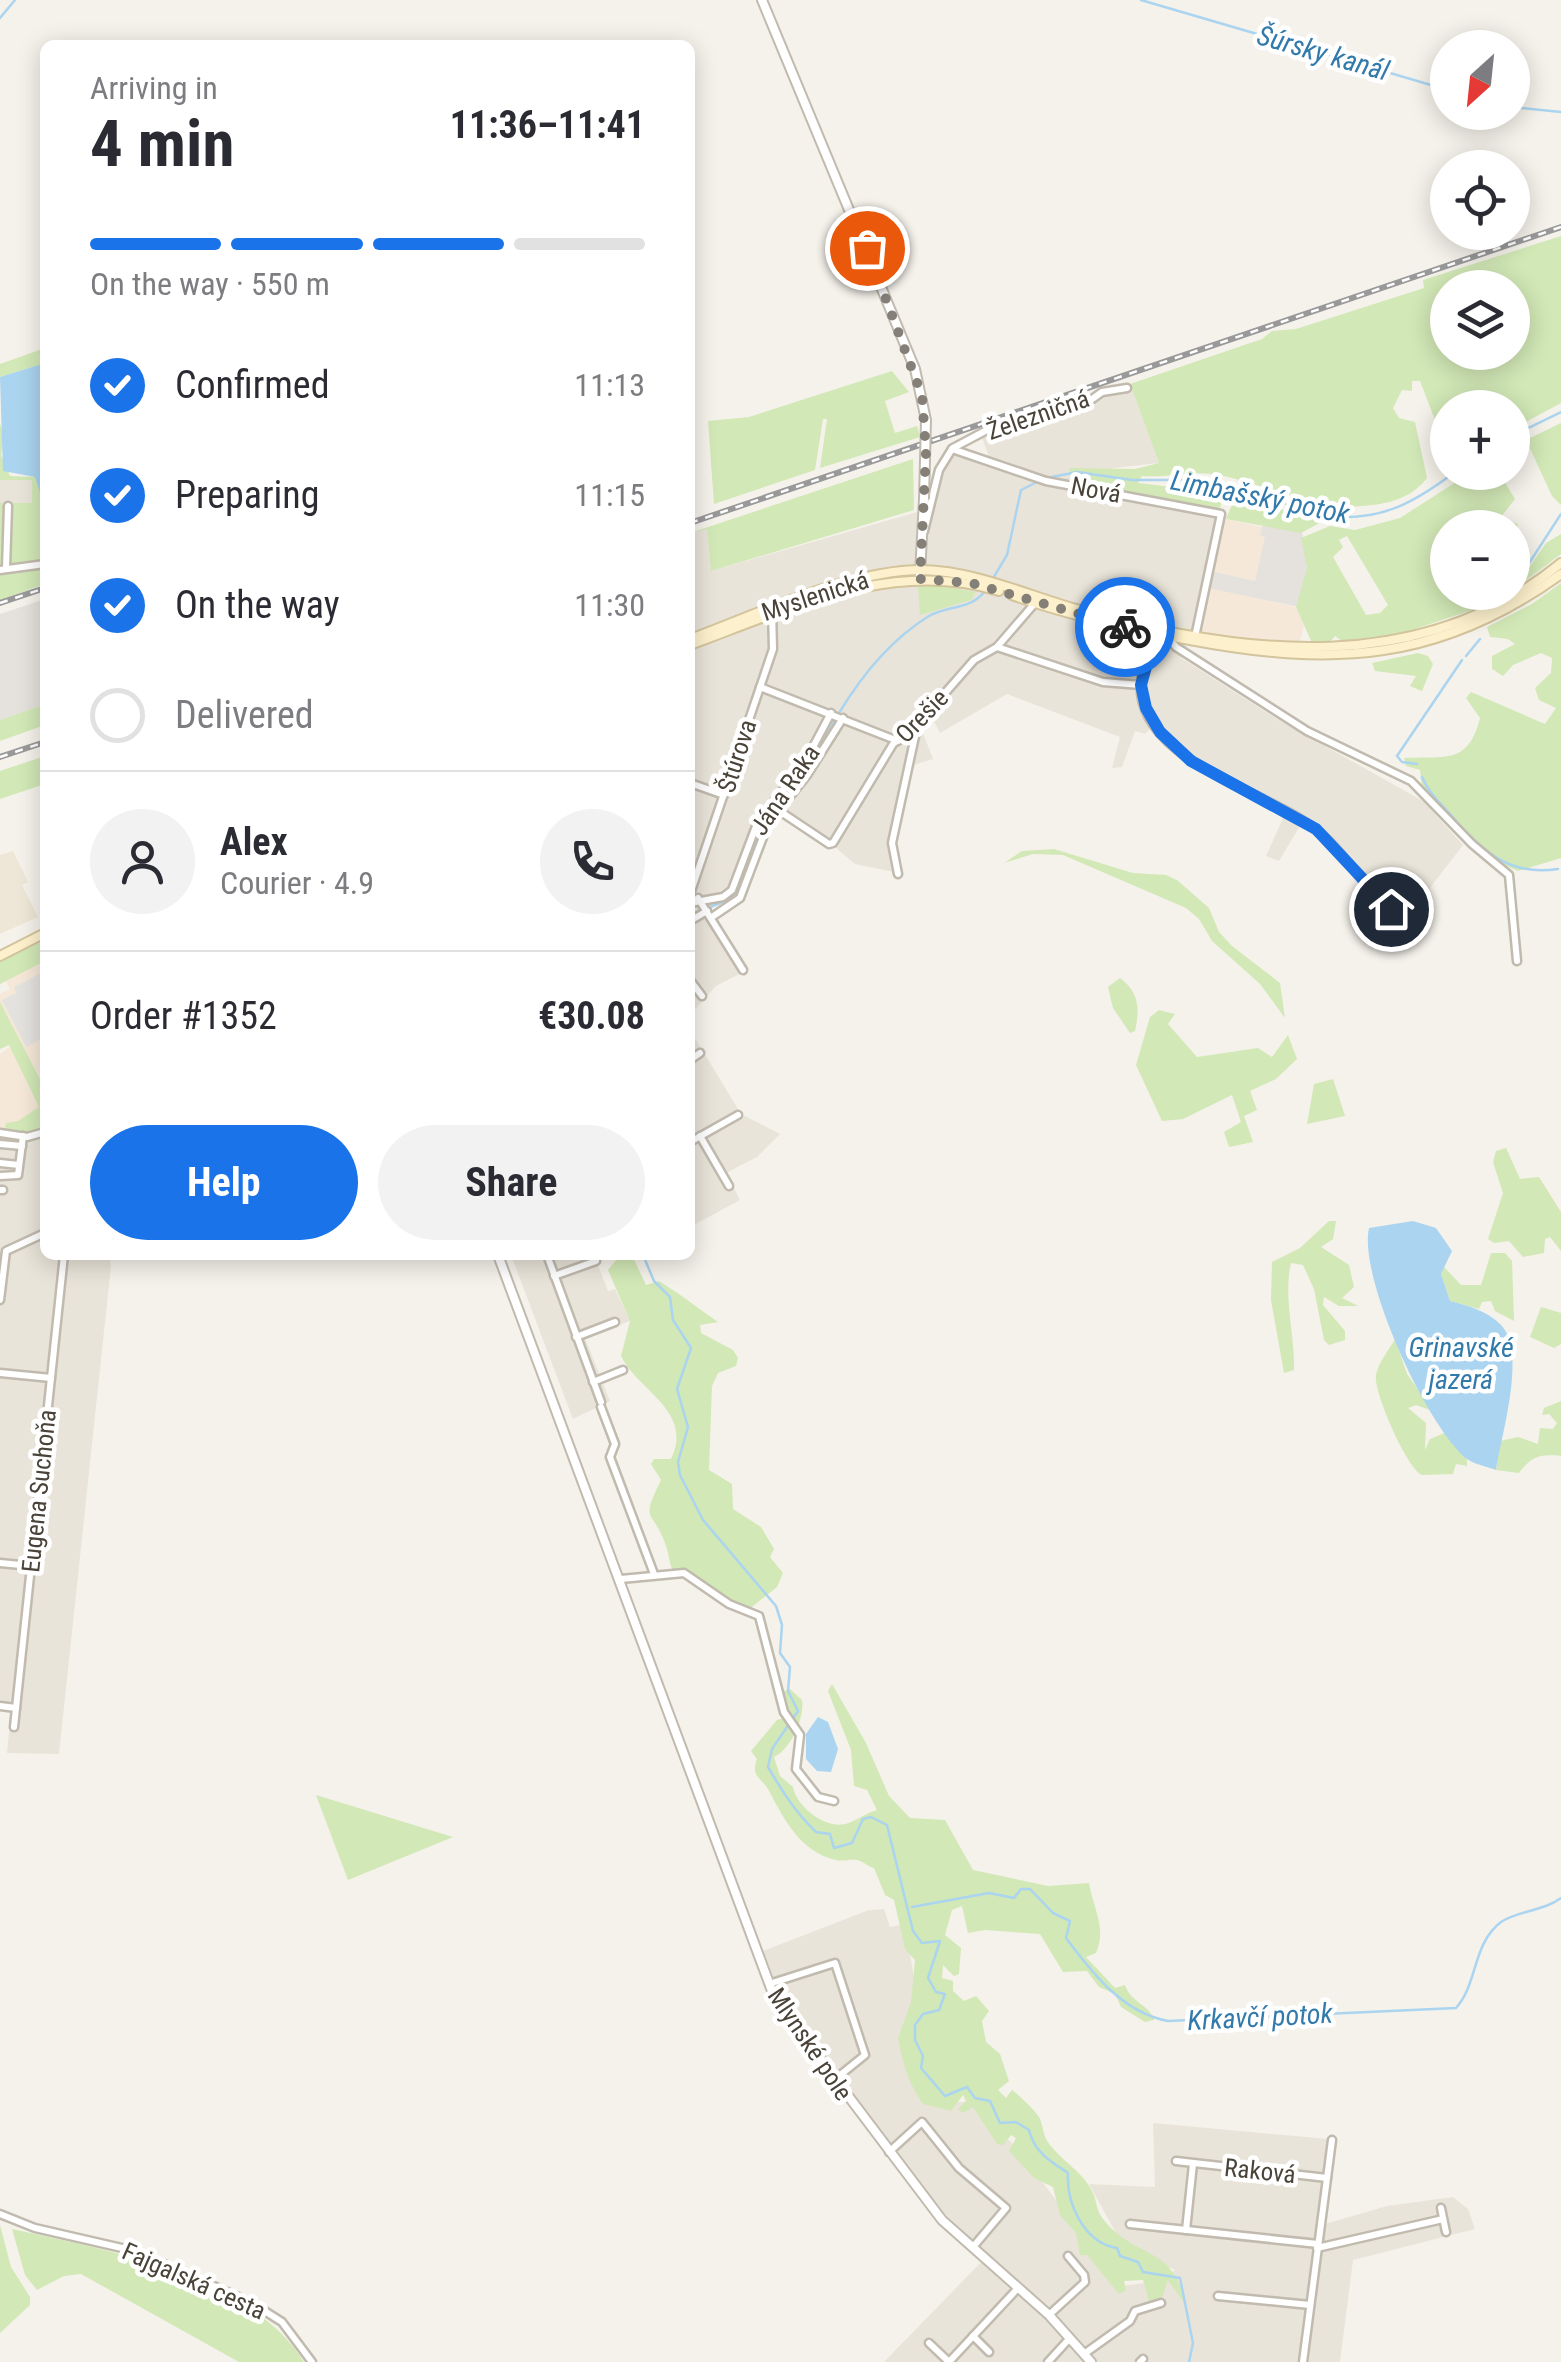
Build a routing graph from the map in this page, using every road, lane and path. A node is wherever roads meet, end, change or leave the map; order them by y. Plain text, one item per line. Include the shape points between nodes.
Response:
1 (762, 0) edge
2 (1127, 388) dead end
3 (952, 449) junction
4 (8, 506) dead end
5 (920, 542) junction
6 (1561, 563) edge
7 (40, 565) edge
8 (3, 569) edge
9 (920, 574) junction
10 (1561, 574) edge
11 (989, 585) junction
12 (1036, 603) junction
13 (773, 612) junction
14 (1177, 632) junction
15 (1155, 634) junction
16 (1167, 636) junction
17 (1195, 638) junction
18 (695, 640) edge
19 (997, 647) junction
20 (1292, 653) junction
21 (1141, 685) junction
22 (760, 687) junction
23 (837, 716) junction
24 (917, 726) junction
25 (898, 741) junction
26 (695, 786) edge
27 (724, 796) junction
28 (778, 810) junction
29 (898, 874) dead end
30 (695, 878) edge
31 (695, 894) edge
32 (700, 900) junction
33 (695, 902) edge
34 (710, 914) junction
35 (695, 919) edge
36 (1416, 921) dead end
37 (40, 936) edge
38 (0, 956) edge
39 (1517, 961) dead end
40 (743, 970) dead end
41 (695, 987) edge
42 (702, 996) dead end
43 (700, 1053) dead end
44 (695, 1056) edge
45 (738, 1115) dead end
46 (0, 1133) edge
47 (40, 1133) edge
48 (23, 1136) junction
49 (700, 1136) junction
50 (695, 1139) edge
51 (0, 1144) edge
52 (22, 1146) junction
53 (0, 1163) edge
54 (19, 1165) junction
55 (0, 1176) edge
56 (729, 1186) dead end
57 (40, 1235) edge
58 (63, 1260) edge
59 (500, 1260) edge
60 (549, 1260) edge
61 (596, 1261) dead end
62 (554, 1276) junction
63 (0, 1300) edge
64 (615, 1322) dead end
65 (576, 1337) junction
66 (622, 1370) dead end
67 (0, 1372) edge
68 (51, 1378) junction
69 (594, 1382) junction
70 (0, 1563) edge
71 (31, 1566) junction
72 (654, 1574) junction
73 (621, 1579) junction
74 (0, 1706) edge
75 (16, 1708) junction
76 (14, 1727) dead end
77 (834, 1801) dead end
78 (768, 1984) junction
79 (833, 2081) junction
80 (1332, 2140) dead end
81 (888, 2152) junction
82 (1176, 2161) dead end
83 (1193, 2164) junction
84 (1326, 2178) junction
85 (1440, 2208) dead end
86 (0, 2214) edge
87 (1443, 2220) junction
88 (1130, 2224) dead end
89 (1186, 2230) junction
90 (1446, 2232) dead end
91 (1317, 2246) junction
92 (973, 2247) junction
93 (1068, 2256) dead end
94 (1018, 2288) junction
95 (1218, 2296) dead end
96 (1161, 2303) dead end
97 (1310, 2305) junction
98 (1049, 2315) junction
99 (973, 2336) junction
100 (1070, 2338) junction
101 (930, 2343) dead end
102 (990, 2352) dead end
103 (1087, 2358) edge
104 (312, 2362) edge
105 (949, 2362) edge
106 (1048, 2362) edge
107 (1303, 2362) edge

1 - 5 street, bridge via 915,369 926,420
2 - 3 street, Železničná via 987,430
3 - 5 street via 940,468
3 - 17 street, Nová via 1033,478 1221,514
4 - 8 street
5 - 9 street
6 - 20 main road via 1505,601 1422,636
7 - 8 street
9 - 11 main road, Myslenická
9 - 13 main road, Myslenická via 880,575
10 - 20 main road via 1492,618 1425,643 1354,656
11 - 12 main road, Myslenická
11 - 14 main road, Myslenická
12 - 15 main road, Myslenická
12 - 19 street, Orešie
13 - 18 main road, Myslenická
13 - 22 street, Štúrova via 775,640
14 - 16 main road
14 - 17 main road, Myslenická
15 - 16 main road, Myslenická
15 - 21 street
16 - 17 main road, Myslenická
16 - 39 street via 1260,704 1412,781 1509,875
17 - 20 main road, Myslenická
19 - 21 street via 1112,685
19 - 24 street, Orešie via 974,660
21 - 36 street via 1152,721 1185,756 1316,829 1391,909
22 - 23 street
22 - 27 street, Štúrova
23 - 25 street
23 - 28 street via 807,775
23 - 32 street, Jána Raka via 758,822 732,890
24 - 25 street, Orešie
24 - 29 street via 892,842
25 - 28 street, Orešie via 831,844
26 - 27 street
27 - 30 street, Štúrova
28 - 34 street via 740,898
31 - 32 street
32 - 33 street
32 - 34 street
34 - 35 street
34 - 40 street
37 - 38 main road
41 - 42 street
43 - 44 street
45 - 49 street
46 - 48 street
47 - 48 street
48 - 52 street
49 - 50 street
49 - 56 street
51 - 52 street
52 - 54 street
53 - 54 street
54 - 55 street via 16,1178
57 - 63 street via 8,1249
58 - 68 street, Eugena Suchoňa
59 - 73 street, Mlynské pole
60 - 62 street
61 - 62 street
62 - 65 street
64 - 65 street
65 - 69 street
66 - 69 street
67 - 68 street
68 - 71 street, Eugena Suchoňa
69 - 72 street via 615,1444 610,1457
70 - 71 street
71 - 75 street, Eugena Suchoňa
72 - 73 street
72 - 77 street via 684,1573 759,1616 800,1735 796,1768 818,1797
73 - 78 street, Mlynské pole
74 - 75 street
75 - 76 street, Eugena Suchoňa
78 - 79 street, Mlynské pole
78 - 79 street via 834,1963 866,2055
79 - 81 street, Mlynské pole
80 - 84 street, Raková
81 - 92 street, Mlynské pole via 942,2220
81 - 92 street via 922,2122 1006,2208
82 - 83 street, Raková
83 - 84 street, Raková
83 - 89 street, Raková
84 - 91 street, Raková
85 - 87 street
86 - 104 street, Fajgalská cesta via 48,2232 135,2250 252,2303 282,2322
87 - 90 street
87 - 91 street
88 - 89 street
89 - 91 street
91 - 97 street, Raková
92 - 94 street, Mlynské pole
93 - 98 street via 1084,2282
94 - 98 street, Mlynské pole
94 - 99 street
95 - 97 street
96 - 103 street via 1134,2311
97 - 107 street, Raková
98 - 100 street, Mlynské pole
99 - 102 street
99 - 105 street
100 - 103 street, Mlynské pole
100 - 106 street
101 - 105 street

